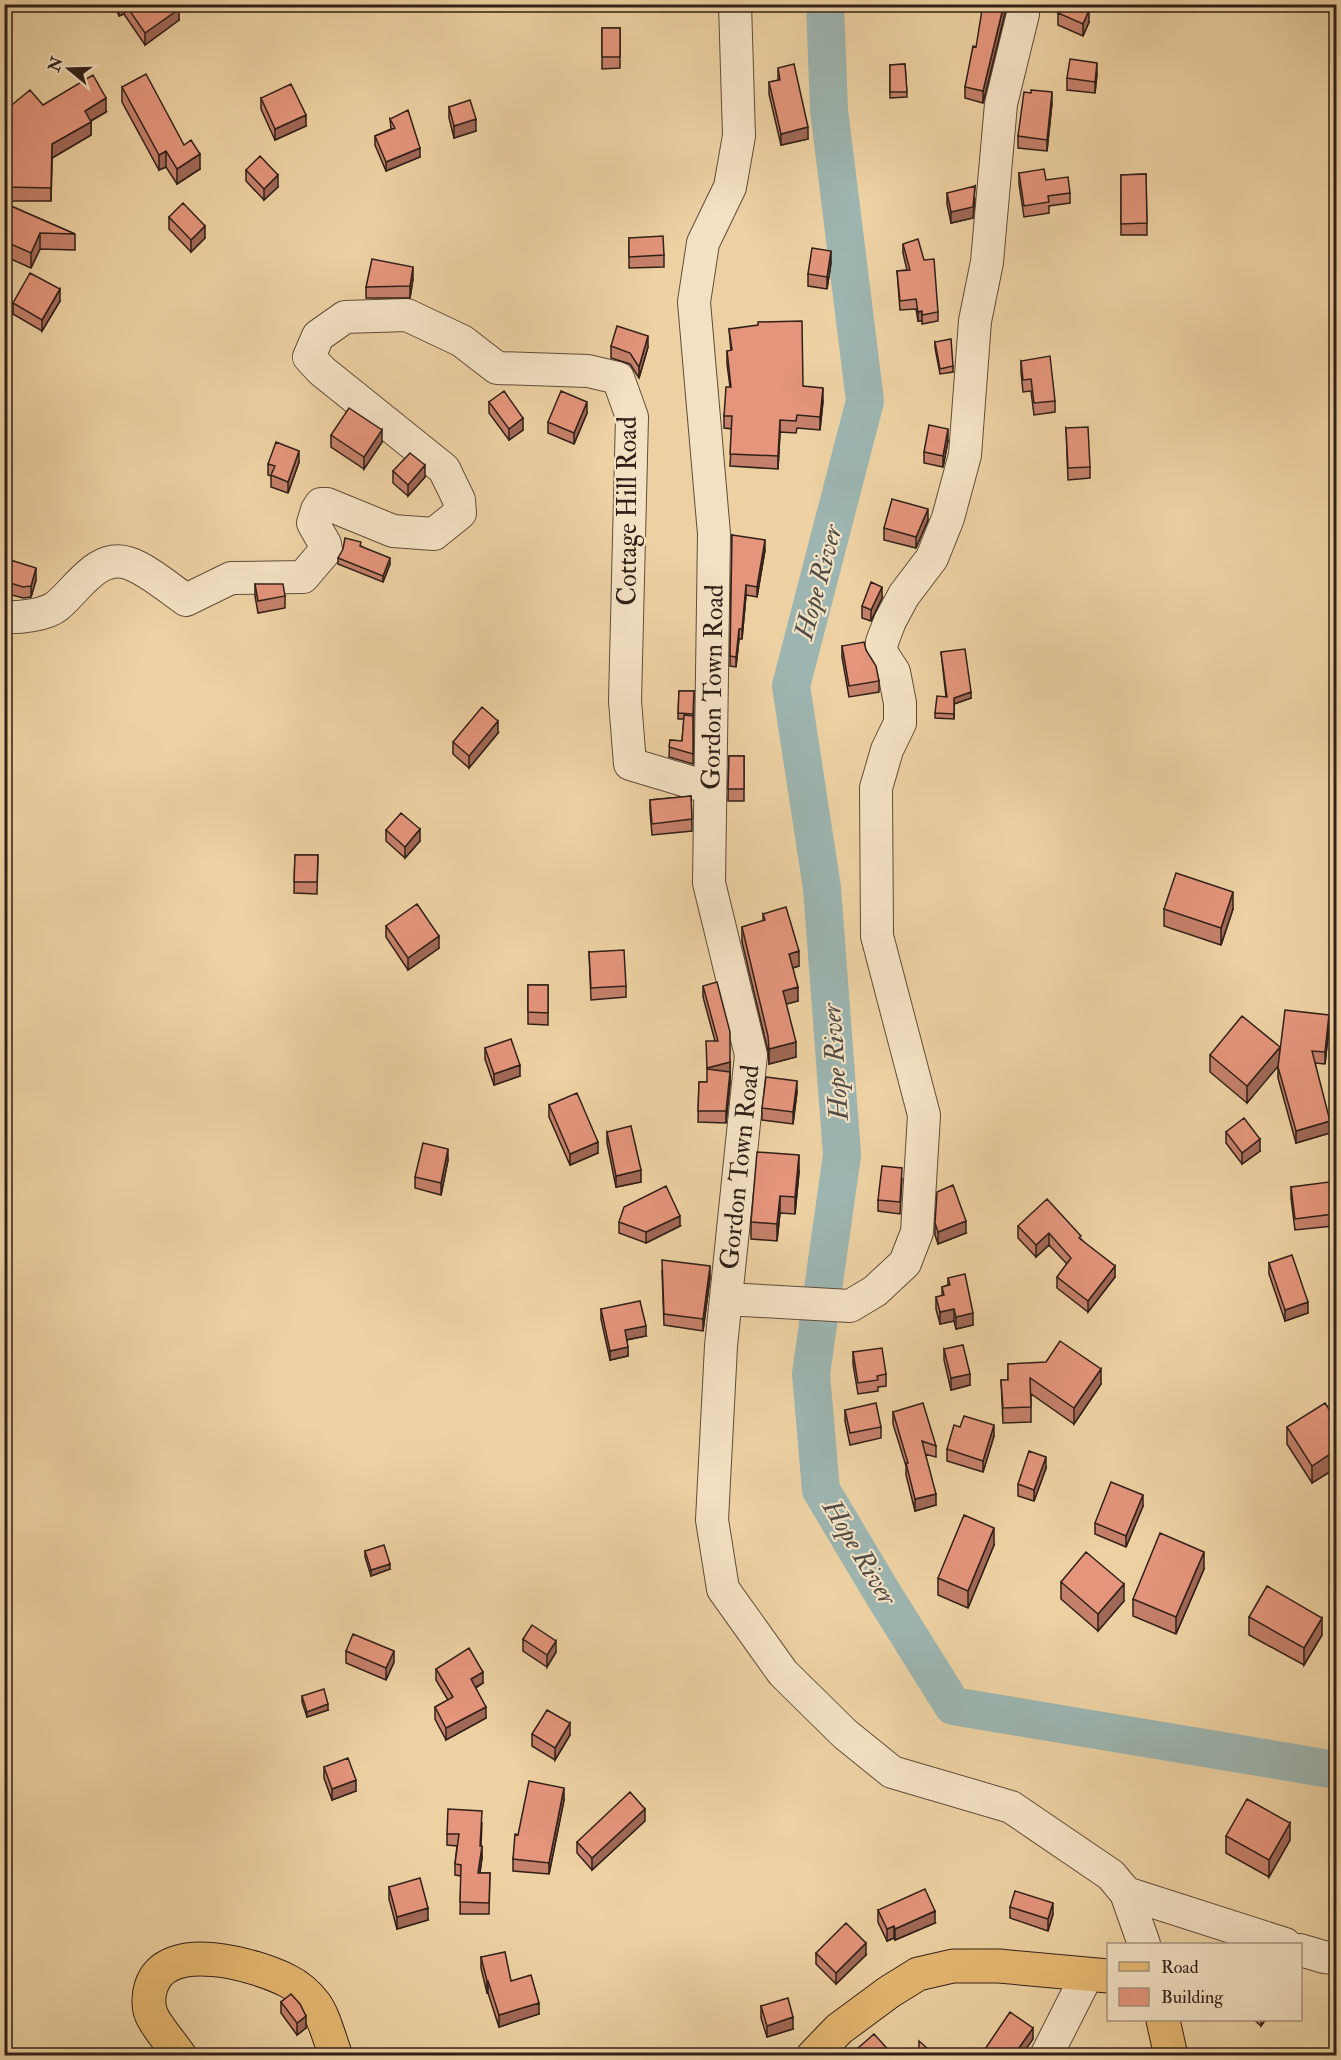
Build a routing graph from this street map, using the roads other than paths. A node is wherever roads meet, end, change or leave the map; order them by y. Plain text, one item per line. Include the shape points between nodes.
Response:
1 (735, 4) edge
2 (1022, 4) edge
3 (4, 617) edge
4 (710, 788) junction
5 (726, 1299) junction
6 (1126, 1893) junction
7 (1144, 1943) edge
8 (1282, 1943) edge
9 (1302, 1951) edge
10 (1336, 1958) edge
11 (1098, 1975) edge
12 (1163, 2021) edge
13 (180, 2055) edge
14 (336, 2055) edge
15 (813, 2055) edge
16 (1046, 2055) edge
17 (1171, 2055) edge

1 - 4 street, Gordon Town Road via 739,136 730,187 703,243 694,302 714,534
2 - 5 street via 1023,14 1001,104 987,262 975,321 965,455 948,518 932,558 904,595 890,621 881,652 894,672 900,723 876,788 877,936 924,1115 917,1232 905,1263 875,1291 850,1306
3 - 4 street, Cottage Hill Road via 21,618 56,607 83,578 107,563 127,562 186,600 231,578 303,577 326,550 313,523 321,504 393,531 434,534 460,513 459,500 444,470 309,357 318,336 345,317 407,315 462,341 497,368 588,371 618,378 632,417 625,701 630,764
4 - 5 street, Gordon Town Road via 709,883 751,1055
5 - 6 street, Gordon Town Road via 711,1520 723,1589 783,1673 844,1734 892,1772 1011,1807 1111,1875
6 - 7 street, Gordon Town Road
6 - 8 street
9 - 10 street
11 - 15 main road via 999,1966 953,1966 918,1974 839,2029
11 - 16 street
12 - 17 main road
13 - 14 main road via 153,2018 149,1995 161,1973 188,1959 261,1969 290,1982 317,2006

